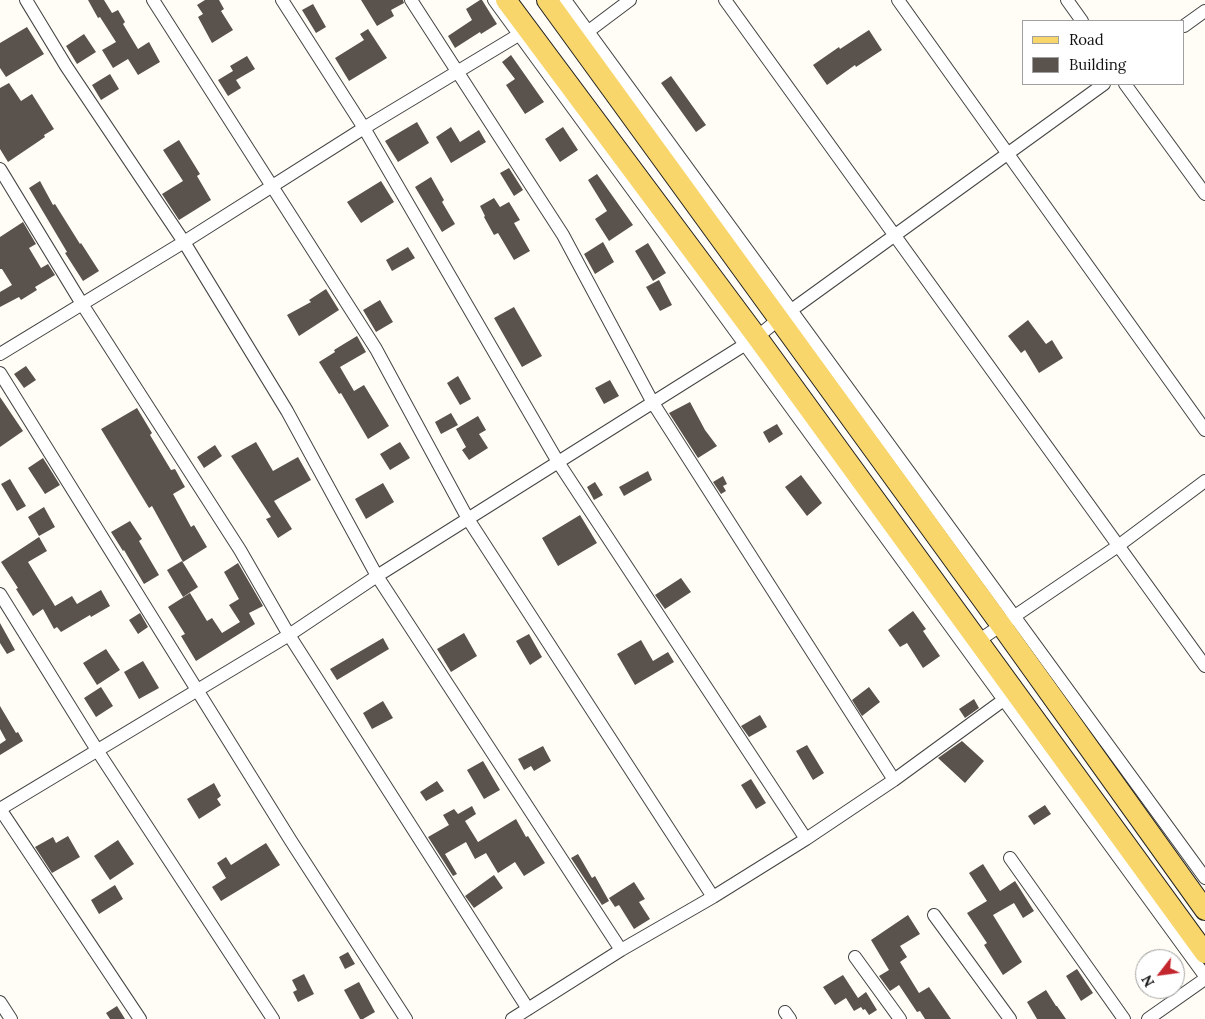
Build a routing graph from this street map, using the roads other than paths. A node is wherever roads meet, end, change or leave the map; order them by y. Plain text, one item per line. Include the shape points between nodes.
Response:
1 (26, 0) edge
2 (153, 0) edge
3 (282, 0) edge
4 (411, 0) edge
5 (494, 0) edge
6 (506, 0) edge
7 (547, 0) edge
8 (565, 0) edge
9 (630, 0) edge
10 (725, 0) edge
11 (898, 0) edge
12 (1067, 0) edge
13 (1205, 11) edge
14 (1081, 20) edge
15 (1185, 25) edge
16 (523, 32) junction
17 (582, 36) junction
18 (457, 73) junction
19 (1103, 85) edge
20 (1126, 85) edge
21 (364, 128) junction
22 (1008, 154) junction
23 (0, 169) edge
24 (273, 186) junction
25 (1205, 194) edge
26 (895, 236) junction
27 (184, 242) junction
28 (82, 304) junction
29 (785, 315) junction
30 (751, 341) junction
31 (0, 354) edge
32 (0, 373) edge
33 (653, 403) junction
34 (1205, 430) edge
35 (558, 462) junction
36 (1205, 481) edge
37 (468, 519) junction
38 (1118, 546) junction
39 (377, 576) junction
40 (0, 594) edge
41 (1007, 620) junction
42 (289, 635) junction
43 (978, 641) junction
44 (1205, 666) edge
45 (197, 690) junction
46 (1009, 696) junction
47 (97, 750) junction
48 (894, 780) junction
49 (0, 809) edge
50 (806, 839) junction
51 (1010, 858) dead end
52 (1205, 878) edge
53 (713, 897) junction
54 (1205, 910) edge
55 (934, 915) dead end
56 (621, 950) junction
57 (1205, 953) edge
58 (855, 957) dead end
59 (1205, 978) edge
60 (0, 1002) edge
61 (528, 1009) junction
62 (11, 1019) edge
63 (140, 1019) edge
64 (273, 1019) edge
65 (406, 1019) edge
66 (512, 1019) edge
67 (900, 1019) edge
68 (1010, 1019) edge
69 (1124, 1019) edge
70 (1148, 1019) edge

1 - 27 street via 66,66
2 - 24 street
3 - 21 street
4 - 18 street
5 - 16 street
6 - 16 main road
7 - 17 main road
8 - 17 street
9 - 17 street
10 - 26 street
11 - 22 street
12 - 14 street
13 - 15 street
16 - 18 street
16 - 30 main road
17 - 29 main road
18 - 21 street
18 - 33 street via 563,236
19 - 22 street
20 - 25 street
21 - 24 street
21 - 35 street
22 - 26 street
22 - 34 street
23 - 28 street
24 - 27 street
24 - 37 street via 376,349
26 - 29 street
26 - 38 street
27 - 28 street
27 - 39 street via 287,411
28 - 31 street
28 - 42 street via 240,550
29 - 30 street
29 - 41 main road
30 - 33 street
30 - 43 main road
30 - 46 street
32 - 45 street
33 - 35 street
33 - 48 street
35 - 37 street
35 - 50 street
36 - 38 street
37 - 39 street
37 - 53 street
38 - 41 street
38 - 44 street
39 - 42 street
39 - 56 street
40 - 47 street
41 - 43 street
41 - 52 street
41 - 54 main road
42 - 45 street
42 - 61 street
43 - 46 main road
45 - 47 street
45 - 65 street
46 - 48 street
46 - 57 main road
46 - 59 street
47 - 49 street
47 - 64 street
48 - 50 street
49 - 63 street
50 - 53 street
51 - 69 street
53 - 56 street
55 - 68 street
56 - 61 street
58 - 67 street
59 - 70 street
60 - 62 street
61 - 66 street

